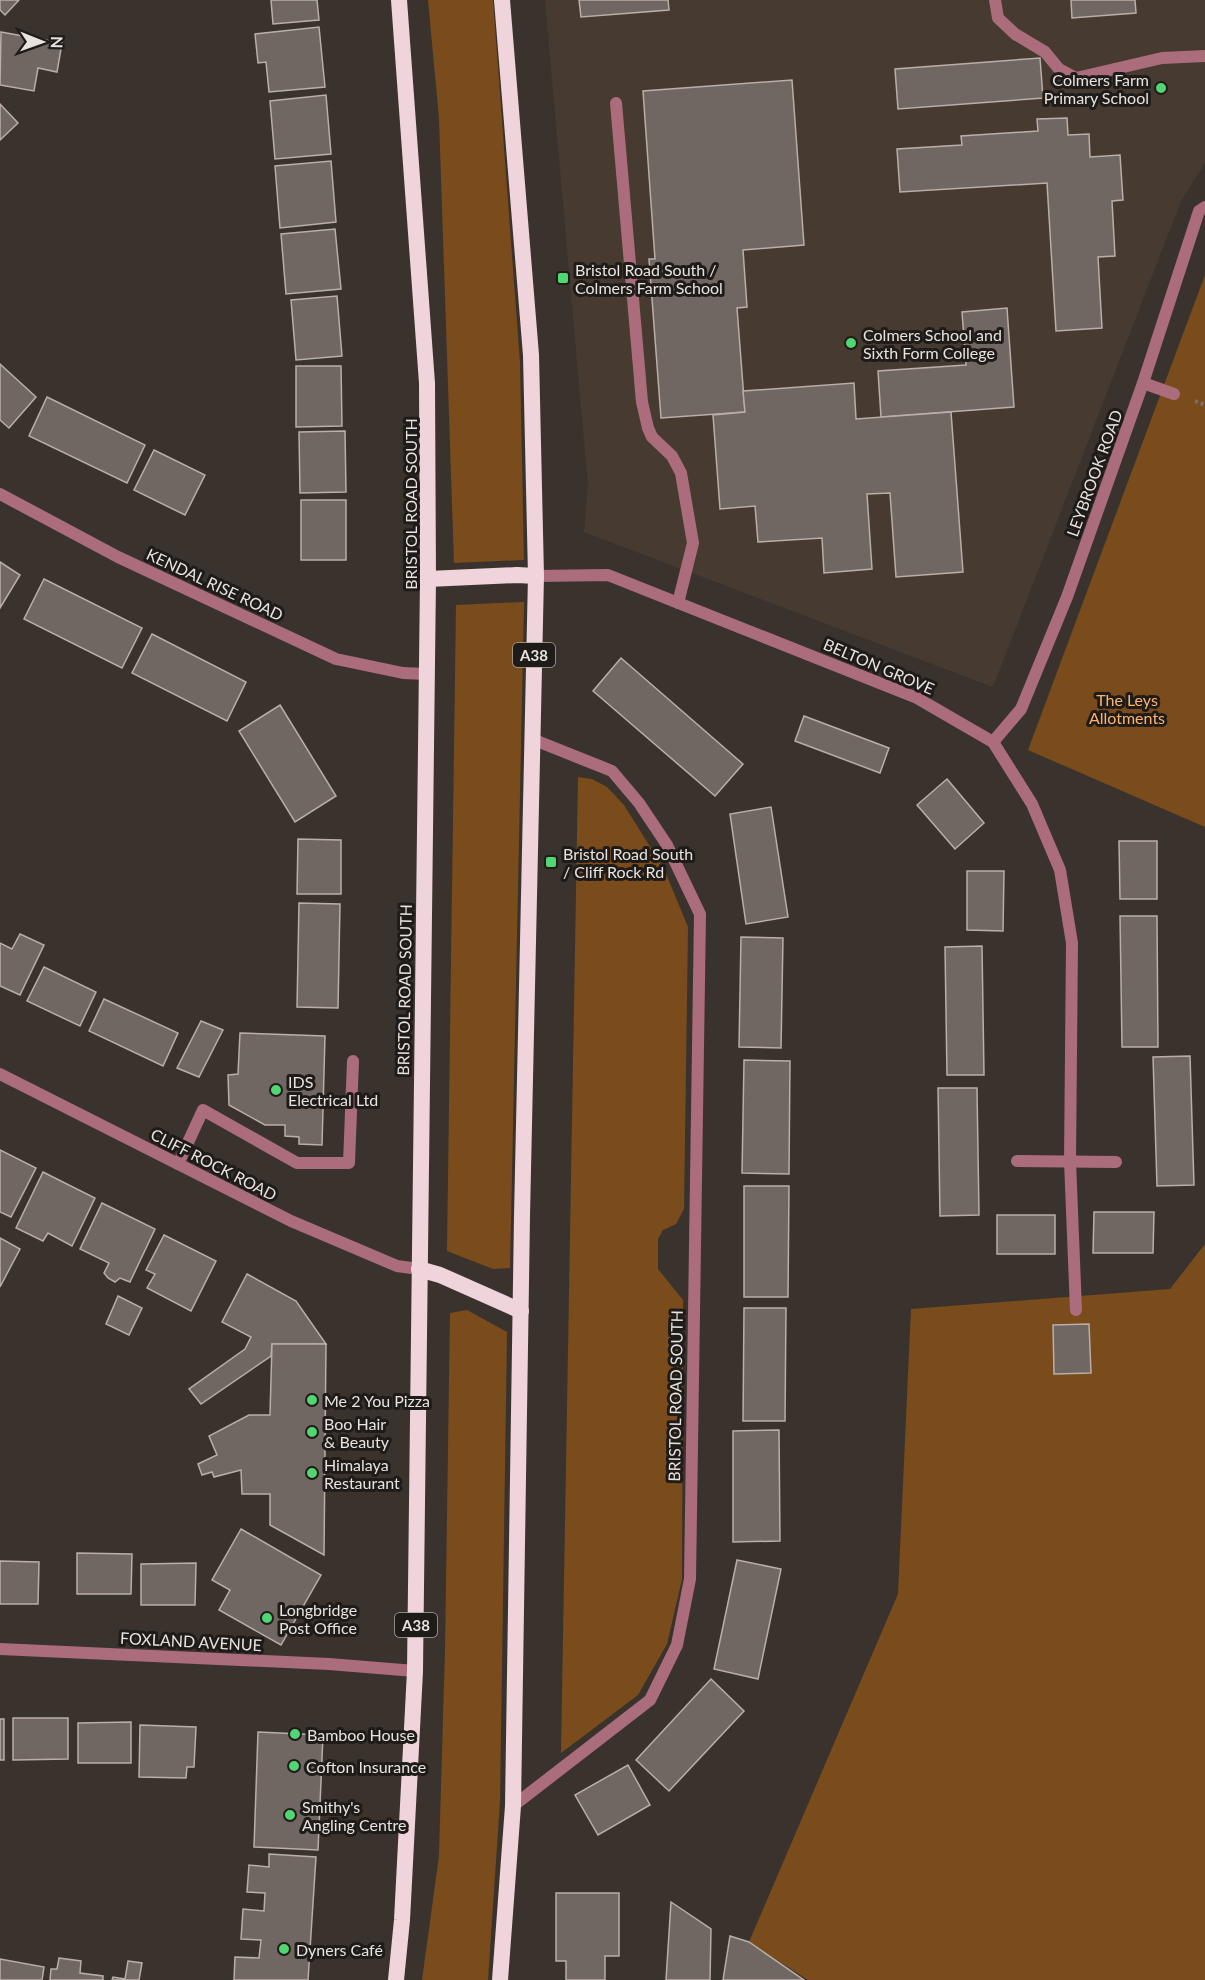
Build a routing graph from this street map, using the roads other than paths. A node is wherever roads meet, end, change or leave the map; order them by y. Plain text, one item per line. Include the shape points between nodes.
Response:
1 (399, 0) edge
2 (502, 0) edge
3 (995, 0) edge
4 (1205, 56) edge
5 (616, 103) dead end
6 (1205, 207) edge
7 (1143, 383) junction
8 (1174, 394) dead end
9 (0, 494) edge
10 (536, 576) junction
11 (428, 579) junction
12 (678, 603) junction
13 (426, 674) junction
14 (532, 739) junction
15 (993, 742) junction
16 (352, 1061) dead end
17 (0, 1074) edge
18 (1017, 1161) dead end
19 (1070, 1161) junction
20 (1116, 1162) dead end
21 (178, 1164) junction
22 (419, 1269) junction
23 (1076, 1310) dead end
24 (521, 1311) junction
25 (0, 1650) edge
26 (416, 1671) junction
27 (513, 1806) junction
28 (396, 1980) edge
29 (500, 1980) edge

1 - 11 highway, BRISTOL ROAD SOUTH / A38 via 428,383
2 - 10 highway, A38 via 531,355
3 - 4 street via 998,18 1045,52 1059,69 1076,78 1162,58
5 - 12 street via 642,402 652,437 672,456 681,474 693,543
6 - 7 street, LEYBROOK ROAD via 1199,211
7 - 8 street
7 - 15 street, LEYBROOK ROAD via 1067,597 1021,709
9 - 13 street, KENDAL RISE ROAD via 117,557 336,659
10 - 11 highway
10 - 12 street, BELTON GROVE via 608,575
10 - 14 highway, A38
11 - 13 highway, BRISTOL ROAD SOUTH / A38
12 - 15 street, BELTON GROVE via 917,698
13 - 22 highway, BRISTOL ROAD SOUTH / A38
14 - 24 highway, A38
14 - 27 street, BRISTOL ROAD SOUTH via 612,771 667,845 700,914 690,1579 677,1645 650,1700
15 - 19 street, BELTON GROVE via 1032,804 1060,870 1072,943
16 - 21 street via 349,1163 297,1162 203,1110
17 - 21 street, CLIFF ROCK ROAD
18 - 19 street
19 - 20 street
19 - 23 street, BELTON GROVE
21 - 22 street, CLIFF ROCK ROAD via 291,1221 397,1266
22 - 24 highway
22 - 26 highway, BRISTOL ROAD SOUTH / A38
24 - 27 highway, A38
25 - 26 street, FOXLAND AVENUE
26 - 28 highway, BRISTOL ROAD SOUTH / A38
27 - 29 highway, A38

